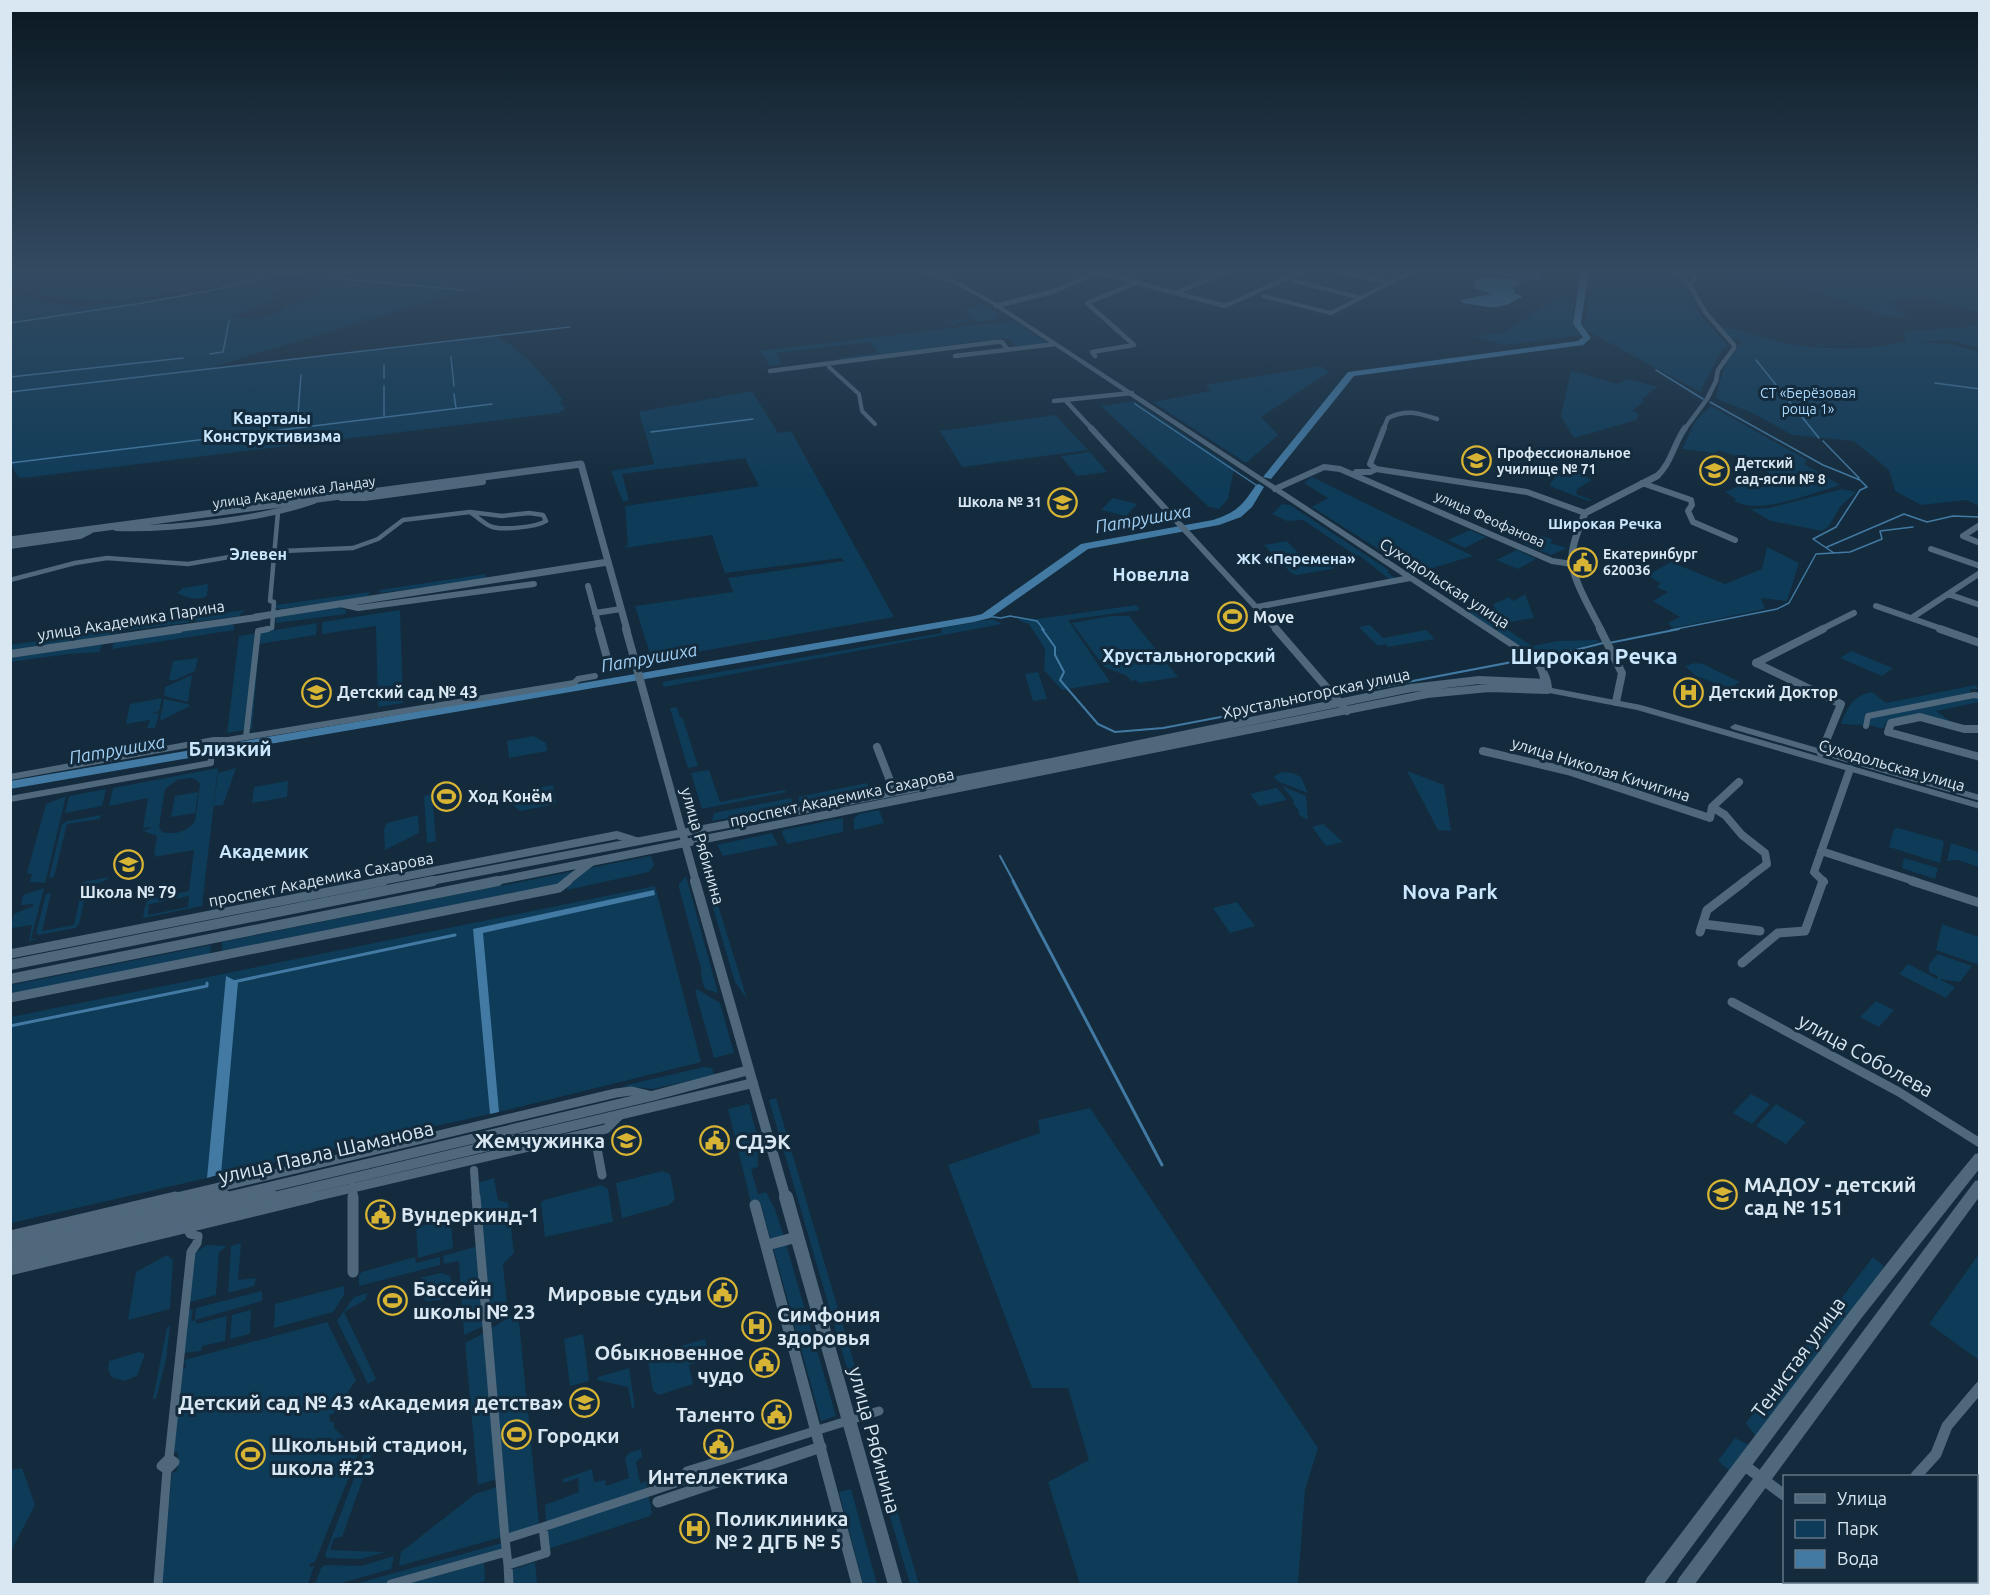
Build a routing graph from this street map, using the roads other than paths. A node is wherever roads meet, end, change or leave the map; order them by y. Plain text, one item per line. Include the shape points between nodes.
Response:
1 (977, 344) edge
2 (1004, 344) edge
3 (1052, 344) edge
4 (1055, 344) edge
5 (1133, 344) edge
6 (1734, 344) edge
7 (1008, 350) junction
8 (1139, 350) dead end
9 (956, 356) dead end
10 (1095, 356) junction
11 (1076, 358) junction
12 (829, 368) dead end
13 (770, 371) dead end
14 (1132, 393) junction
15 (1053, 401) dead end
16 (1066, 401) junction
17 (1437, 419) dead end
18 (875, 424) dead end
19 (581, 465) junction
20 (1340, 469) junction
21 (1376, 469) junction
22 (1657, 476) joint
23 (1642, 483) junction
24 (1275, 489) junction
25 (278, 512) dead end
26 (470, 512) junction
27 (1585, 513) junction
28 (1980, 525) edge
29 (1735, 540) dead end
30 (10, 543) edge
31 (1980, 543) edge
32 (1930, 549) dead end
33 (275, 552) junction
34 (1572, 564) junction
35 (609, 565) junction
36 (1980, 566) edge
37 (1980, 573) edge
38 (1410, 578) junction
39 (10, 580) edge
40 (513, 582) junction
41 (534, 584) dead end
42 (588, 586) dead end
43 (1948, 594) junction
44 (1980, 605) edge
45 (1876, 606) dead end
46 (1257, 607) junction
47 (621, 609) junction
48 (273, 614) junction
49 (595, 614) junction
50 (1854, 614) dead end
51 (1913, 617) junction
52 (1980, 643) edge
53 (10, 654) edge
54 (609, 665) dead end
55 (595, 676) dead end
56 (1547, 687) junction
57 (1980, 696) edge
58 (1617, 699) junction
59 (1340, 703) junction
60 (1347, 711) junction
61 (1866, 726) dead end
62 (1980, 729) edge
63 (1744, 730) joint
64 (246, 737) junction
65 (213, 743) junction
66 (1156, 745) junction
67 (877, 747) dead end
68 (1483, 751) dead end
69 (1821, 753) junction
70 (1093, 757) junction
71 (1980, 757) edge
72 (1850, 769) junction
73 (10, 777) edge
74 (994, 781) joint
75 (1739, 782) dead end
76 (894, 791) junction
77 (1980, 798) edge
78 (10, 799) edge
79 (1980, 806) edge
80 (1712, 807) junction
81 (682, 832) junction
82 (636, 841) junction
83 (685, 844) junction
84 (1821, 851) junction
85 (590, 863) junction
86 (1980, 903) edge
87 (1760, 931) dead end
88 (10, 954) edge
89 (1742, 963) dead end
90 (10, 964) edge
91 (10, 979) edge
92 (10, 998) edge
93 (1732, 1002) dead end
94 (749, 1070) junction
95 (753, 1083) junction
96 (622, 1114) junction
97 (594, 1132) junction
98 (1980, 1143) edge
99 (1980, 1158) edge
100 (474, 1170) dead end
101 (602, 1175) dead end
102 (1980, 1185) edge
103 (353, 1187) junction
104 (189, 1205) junction
105 (755, 1205) dead end
106 (10, 1236) edge
107 (797, 1237) junction
108 (767, 1245) junction
109 (10, 1248) edge
110 (10, 1259) edge
111 (10, 1270) edge
112 (353, 1272) dead end
113 (1980, 1387) edge
114 (879, 1411) dead end
115 (850, 1420) junction
116 (817, 1431) junction
117 (821, 1447) junction
118 (1744, 1465) junction
119 (1917, 1475) edge
120 (1762, 1478) junction
121 (1783, 1494) edge
122 (658, 1502) dead end
123 (543, 1527) junction
124 (505, 1539) junction
125 (506, 1552) junction
126 (508, 1565) junction
127 (158, 1584) edge
128 (391, 1584) edge
129 (509, 1584) edge
130 (857, 1584) edge
131 (895, 1584) edge
132 (1653, 1584) edge
133 (1685, 1584) edge

1 - 13 street
2 - 7 street
3 - 7 street
4 - 11 main road, Суходольская улица
5 - 10 street via 1092,352
6 - 22 street via 1707,399 1676,440 1664,470
7 - 9 street
8 - 10 street
10 - 11 street
11 - 14 main road, Суходольская улица
12 - 18 street via 859,394 862,411
14 - 16 street
14 - 24 main road, Суходольская улица
15 - 16 street
16 - 46 street
17 - 21 street via 1409,410 1388,418 1370,464
19 - 30 street, улица Академика Ландау
19 - 30 street, улица Академика Ландау
19 - 35 street, улица Рябинина
20 - 21 street via 1362,473
20 - 24 street, улица Феофанова via 1328,466
20 - 34 street, улица Феофанова via 1552,561
21 - 27 street via 1527,492
22 - 23 street
23 - 27 street
23 - 29 street via 1691,500 1688,511 1693,522
24 - 38 main road, Суходольская улица
25 - 33 street
26 - 26 street via 499,528 546,522 537,513 502,516
26 - 33 street via 403,520 378,539 352,548
27 - 34 street via 1574,541
28 - 31 street via 1964,536
32 - 36 street
33 - 39 street via 188,564 127,558 92,560
33 - 48 street via 270,601 274,603
34 - 58 street via 1622,673
35 - 40 street, улица Академика Парина via 527,576
35 - 47 street, улица Рябинина
37 - 43 street
38 - 46 street
38 - 56 main road, Суходольская улица via 1538,662
40 - 41 street, улица Академика Парина
40 - 48 street, улица Академика Парина
42 - 49 street
43 - 44 street
43 - 51 street
45 - 51 street
46 - 59 street
47 - 49 street
47 - 81 street, улица Рябинина
48 - 53 street, улица Академика Парина
48 - 64 street via 272,628 258,631
49 - 54 street
50 - 69 street via 1756,663 1841,704
51 - 52 street
55 - 64 street via 574,683
56 - 58 main road, Хрустальногорская улица
56 - 59 street, Хрустальногорская улица via 1501,680 1438,683
56 - 60 street, Хрустальногорская улица via 1459,690
57 - 61 street via 1868,716
58 - 63 main road, Хрустальногорская улица
58 - 72 main road, Суходольская улица
59 - 60 street
59 - 66 street, Хрустальногорская улица
60 - 66 street, Хрустальногорская улица
62 - 71 street via 1964,729 1920,717 1891,723 1888,732
63 - 69 main road, Суходольская улица
64 - 65 street
65 - 73 street
65 - 78 street via 211,763
66 - 70 street, Хрустальногорская улица
67 - 76 street
68 - 80 street, улица Николая Кичигина via 1568,771 1710,818
69 - 77 main road, Суходольская улица
70 - 74 street, Хрустальногорская улица
70 - 76 street, Хрустальногорская улица
72 - 79 main road, Суходольская улица
72 - 84 street
74 - 83 street, проспект Академика Сахарова
75 - 80 street
76 - 81 street, проспект Академика Сахарова
80 - 87 street via 1765,853 1767,864 1707,910 1702,928
81 - 82 street, проспект Академика Сахарова
81 - 83 street, улица Рябинина
82 - 88 street, проспект Академика Сахарова via 617,835
82 - 90 street, проспект Академика Сахарова
83 - 85 street, проспект Академика Сахарова
83 - 94 street, улица Рябинина
84 - 86 street
84 - 89 street via 1814,872 1824,882 1805,931 1778,933
85 - 91 street, проспект Академика Сахарова
85 - 92 street, проспект Академика Сахарова via 559,888
93 - 98 street, улица Соболева via 1899,1092
94 - 95 street, улица Рябинина
94 - 104 street, улица Павла Шаманова
95 - 96 street, улица Павла Шаманова
95 - 107 street, улица Рябинина
96 - 97 street, улица Павла Шаманова via 606,1129
96 - 104 street, улица Павла Шаманова
97 - 101 street
97 - 103 street, улица Павла Шаманова
99 - 118 main road, Тенистая улица via 1894,1262
100 - 124 street
102 - 120 main road
103 - 104 street, улица Павла Шаманова
103 - 112 street
104 - 106 street, улица Павла Шаманова
104 - 109 street, улица Павла Шаманова
104 - 110 street, улица Павла Шаманова
104 - 111 street, улица Павла Шаманова
104 - 127 street via 190,1233 198,1236 190,1252 169,1458 175,1462 167,1470
105 - 108 street
107 - 108 street
107 - 115 street, улица Рябинина
108 - 116 street
113 - 119 street via 1947,1426 1936,1454
114 - 115 street
115 - 116 street
115 - 131 street, улица Рябинина
116 - 117 street
116 - 123 street via 687,1471 682,1481
117 - 122 street
117 - 130 street
118 - 120 street
118 - 132 main road, Тенистая улица
120 - 121 street
120 - 133 main road
123 - 124 street
123 - 126 street via 546,1553
124 - 125 street
125 - 126 street
125 - 128 street
126 - 129 street

